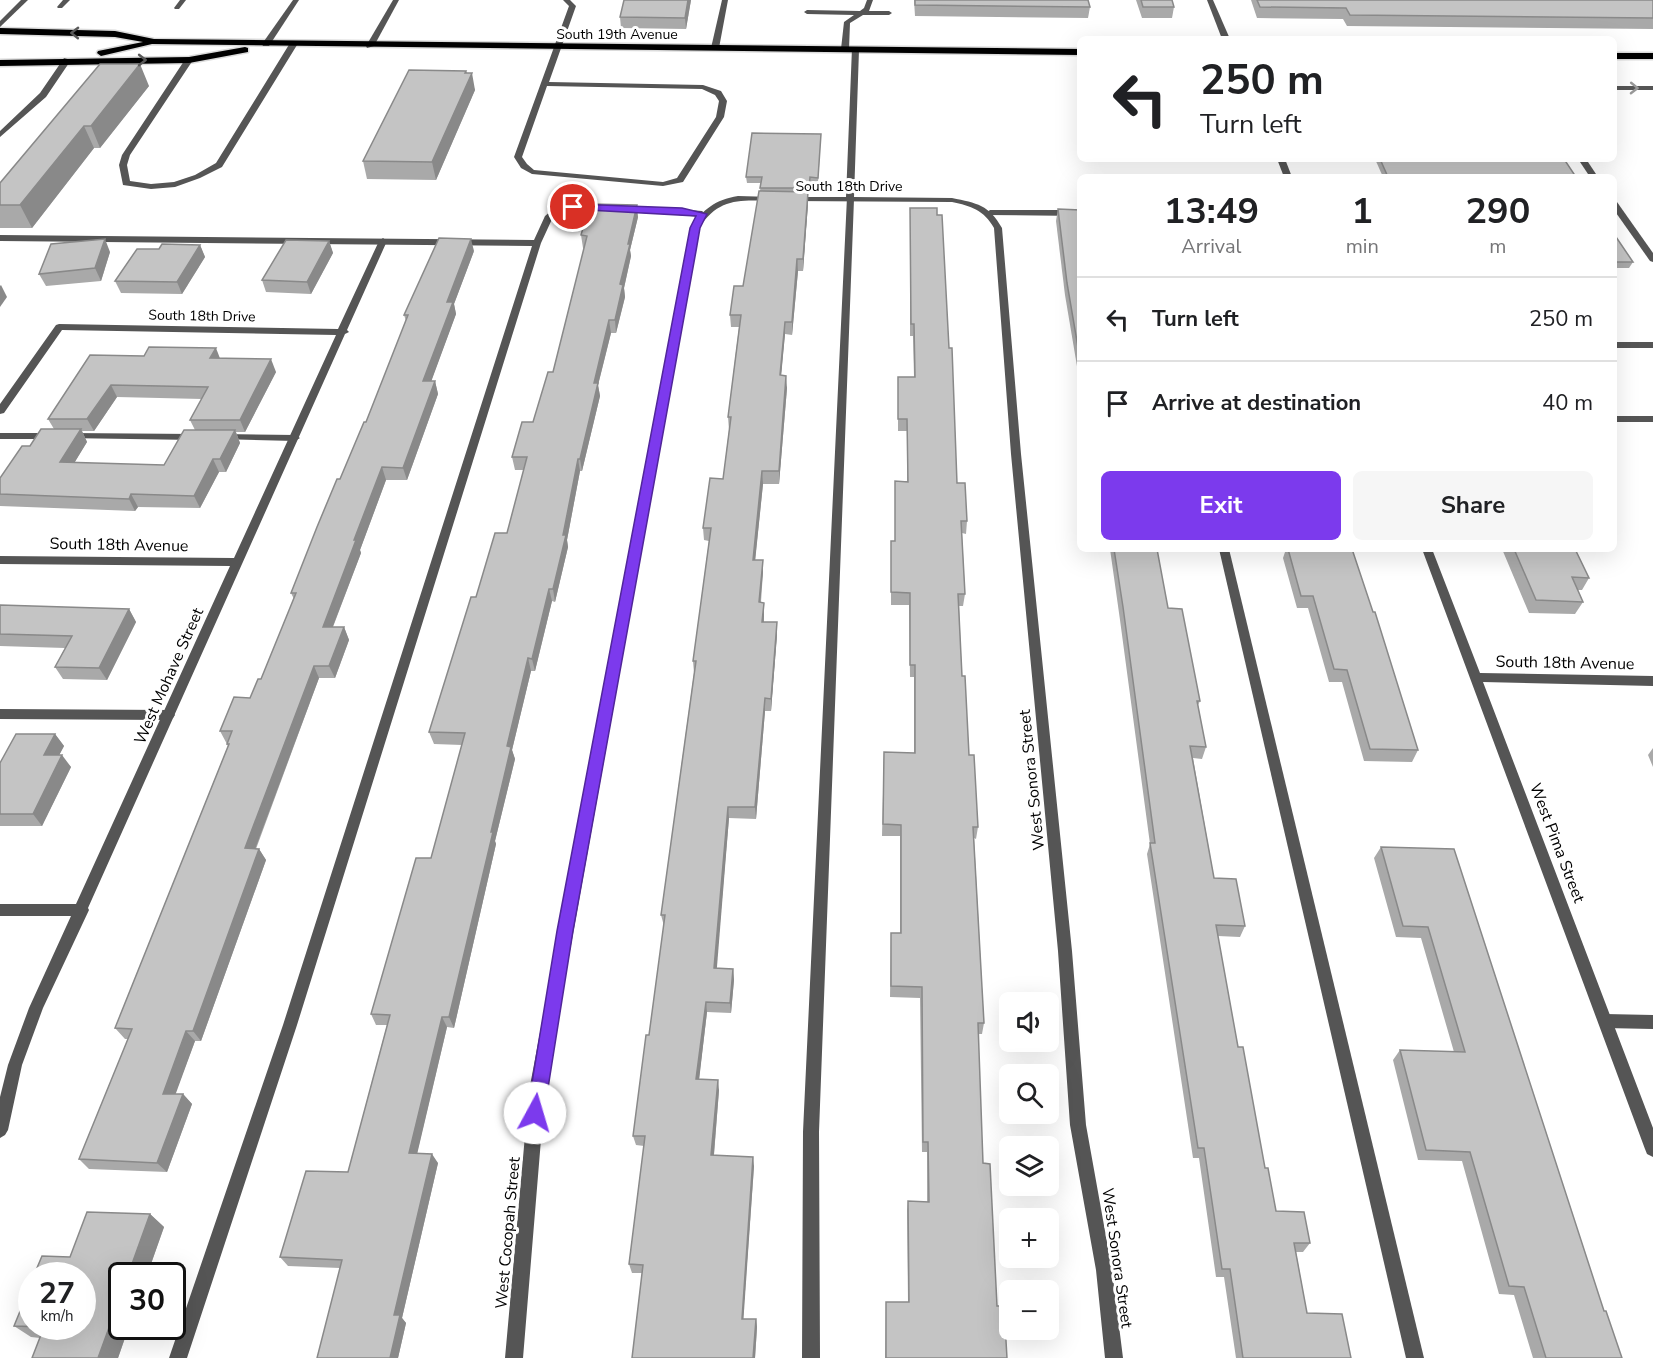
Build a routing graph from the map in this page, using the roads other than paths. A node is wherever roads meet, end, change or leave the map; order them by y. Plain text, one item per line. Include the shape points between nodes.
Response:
1 (25, 0) edge
2 (67, 0) edge
3 (183, 0) edge
4 (296, 0) edge
5 (396, 0) edge
6 (566, 0) edge
7 (725, 0) edge
8 (870, 0) edge
9 (1210, 0) edge
10 (60, 7) dead end
11 (177, 8) dead end
12 (807, 12) dead end
13 (862, 12) junction
14 (889, 13) dead end
15 (0, 25) edge
16 (0, 31) edge
17 (1225, 36) edge
18 (154, 42) junction
19 (266, 44) junction
20 (293, 45) junction
21 (370, 46) junction
22 (558, 47) junction
23 (715, 48) junction
24 (845, 50) junction
25 (855, 50) junction
26 (1077, 52) edge
27 (0, 53) edge
28 (1617, 56) edge
29 (1653, 56) edge
30 (67, 60) junction
31 (189, 60) junction
32 (0, 63) edge
33 (544, 84) junction
34 (1617, 88) edge
35 (1653, 88) edge
36 (0, 135) edge
37 (850, 199) junction
38 (1617, 208) edge
39 (990, 213) junction
40 (1077, 213) edge
41 (702, 214) junction
42 (0, 238) edge
43 (383, 241) junction
44 (537, 243) junction
45 (1653, 259) edge
46 (344, 332) junction
47 (1617, 345) edge
48 (1653, 345) edge
49 (0, 411) edge
50 (1617, 419) edge
51 (1653, 419) edge
52 (0, 436) edge
53 (203, 437) edge
54 (215, 437) edge
55 (295, 438) junction
56 (1225, 552) edge
57 (1429, 552) edge
58 (0, 560) edge
59 (238, 562) junction
60 (1476, 678) junction
61 (1653, 681) edge
62 (0, 714) edge
63 (169, 715) junction
64 (0, 910) edge
65 (82, 910) junction
66 (1605, 1021) junction
67 (1653, 1022) edge
68 (0, 1130) edge
69 (1653, 1149) edge
70 (178, 1358) edge
71 (514, 1358) edge
72 (811, 1358) edge
73 (1114, 1358) edge
74 (1415, 1358) edge

1 - 15 street
2 - 10 street
3 - 11 street
4 - 19 street
5 - 21 street
6 - 22 street via 573,6
7 - 23 street
8 - 13 street
9 - 17 street
12 - 13 street
13 - 14 street
13 - 24 street via 847,22
18 -> 16 main road, South 19th Avenue via 115,34
18 - 19 main road, South 19th Avenue
18 - 27 main road, South 19th Avenue via 103,53
19 - 20 main road, South 19th Avenue
19 - 31 main road
20 - 21 main road, South 19th Avenue
20 - 31 street via 219,165 178,185 147,187 126,183 126,155
21 - 22 main road, South 19th Avenue
22 - 23 main road, South 19th Avenue
22 - 33 street
23 - 24 main road, South 19th Avenue
24 - 25 main road, South 19th Avenue
25 - 26 main road, South 19th Avenue
25 - 37 street
28 - 29 main road
30 -> 31 main road
30 - 32 main road
30 - 36 street via 43,95
33 - 33 street via 518,157 532,172 663,184 680,180 720,117 723,102 718,93 703,87
34 -> 35 street
37 - 39 street, South 18th Drive via 952,200 977,205
37 - 41 street, South 18th Drive via 748,198 720,201
37 - 72 street via 811,1132
38 - 45 street
39 - 40 street
39 - 73 street, West Sonora Street via 998,228 1078,1125 1104,1270
41 - 44 street via 590,206 560,208 549,216
41 - 71 street, West Cocopah Street via 695,228 537,1091
42 - 43 street
43 - 44 street
43 - 46 street, West Mohave Street
44 - 70 street via 290,1025
46 - 49 street, South 18th Drive via 59,327
46 - 55 street, West Mohave Street
47 - 48 street
50 - 51 street
52 - 53 street
54 - 55 street
55 - 59 street, West Mohave Street
56 - 74 street
57 - 60 street, West Pima Street
58 - 59 street, South 18th Avenue
59 - 63 street, West Mohave Street
60 - 61 street, South 18th Avenue
60 - 66 street, West Pima Street
62 - 63 street
63 - 65 street, West Mohave Street
64 - 65 street
65 - 68 street, West Mohave Street via 15,1065
66 - 67 street
66 - 69 street, West Pima Street

